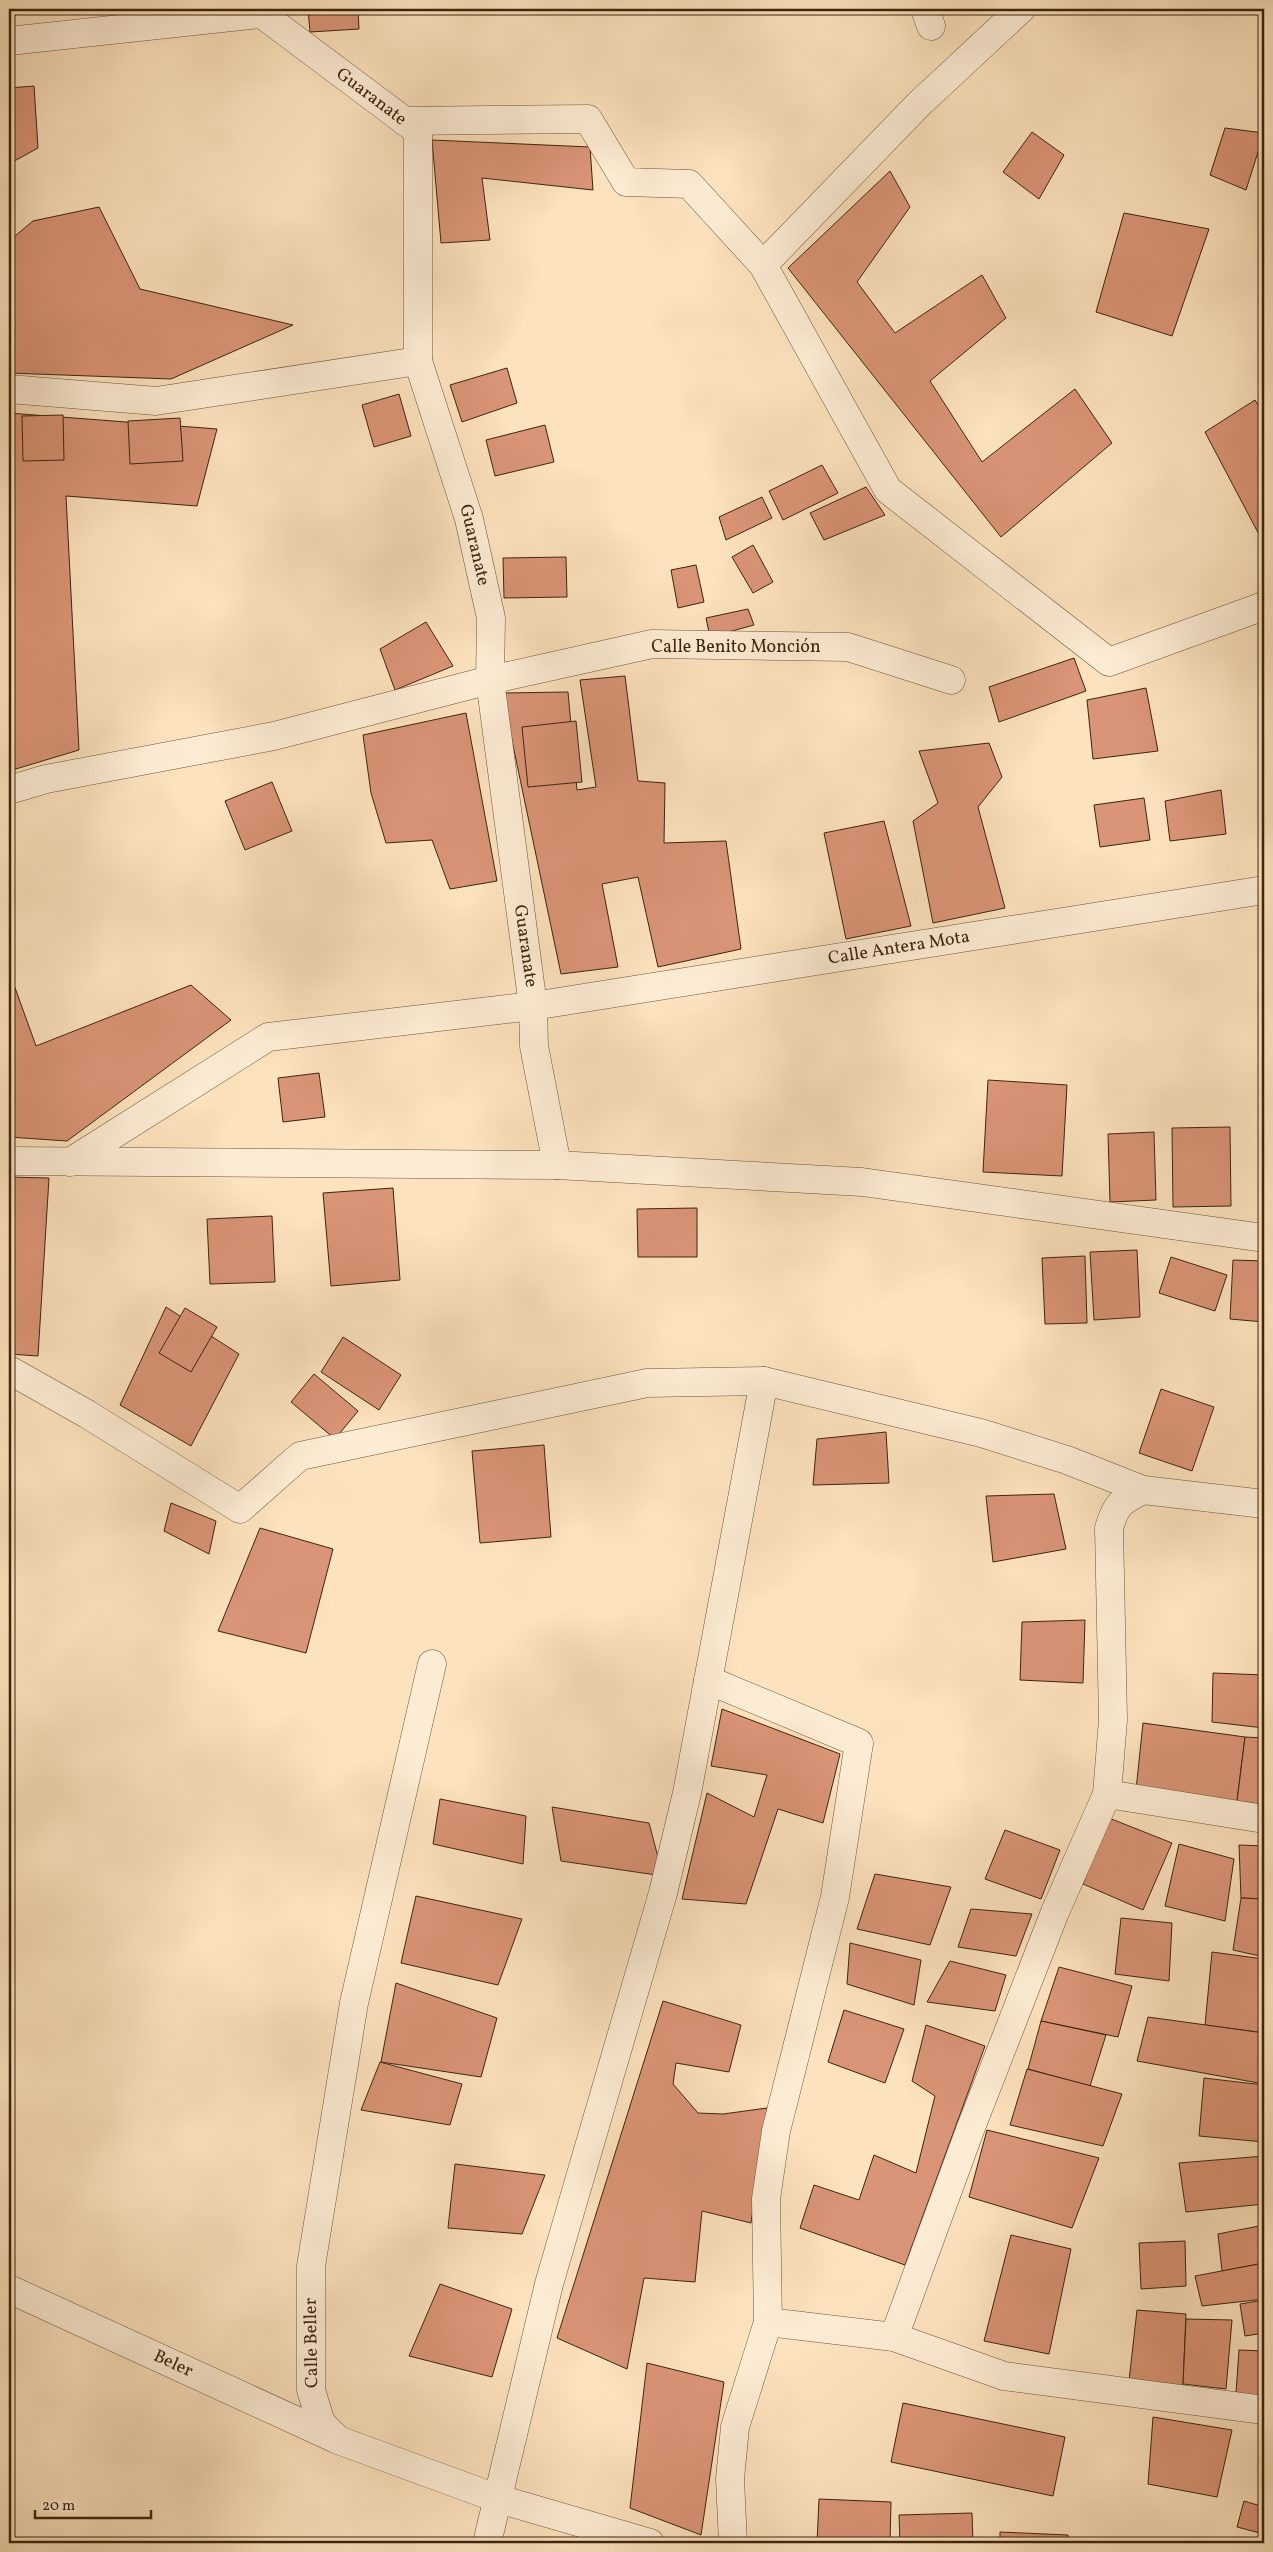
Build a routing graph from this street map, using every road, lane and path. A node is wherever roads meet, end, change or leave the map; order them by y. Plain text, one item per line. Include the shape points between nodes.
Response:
1 (1021, 9) edge
2 (258, 11) edge
3 (9, 41) edge
4 (404, 121) junction
5 (763, 265) junction
6 (418, 361) junction
7 (9, 389) edge
8 (1264, 606) edge
9 (490, 680) junction
10 (951, 680) dead end
11 (9, 790) edge
12 (1264, 890) edge
13 (533, 1006) junction
14 (9, 1160) edge
15 (70, 1162) junction
16 (557, 1165) junction
17 (1264, 1238) edge
18 (9, 1370) edge
19 (764, 1381) junction
20 (1143, 1490) junction
21 (1264, 1504) edge
22 (432, 1664) dead end
23 (708, 1680) junction
24 (1107, 1794) junction
25 (1264, 1819) edge
26 (9, 2289) edge
27 (768, 2322) junction
28 (894, 2337) junction
29 (1264, 2410) edge
30 (338, 2440) junction
31 (499, 2499) junction
32 (487, 2543) edge
33 (650, 2543) edge
34 (733, 2543) edge

1 - 5 street via 919,104
2 - 3 street
2 - 4 street, Guaranate
4 - 5 street via 588,119 626,182 689,184
4 - 6 street, Guaranate via 418,131
5 - 8 street via 888,490 1108,662
6 - 7 street via 156,401
6 - 9 street, Guaranate via 470,519 490,618
9 - 10 street, Calle Benito Monción via 652,644 848,647
9 - 11 street, Calle Benito Monción via 274,736 46,779
9 - 13 street, Guaranate
12 - 13 street, Calle Antera Mota
13 - 15 street, Calle Antera Mota via 268,1037
13 - 16 street, Guaranate via 534,1046
14 - 15 street
15 - 16 street
16 - 17 street via 862,1182
18 - 19 street via 87,1414 240,1509 300,1456 647,1383
19 - 20 street via 981,1433 1067,1460
19 - 23 street
20 - 21 street
20 - 24 street via 1122,1501 1114,1510 1109,1528 1114,1720
22 - 30 street, Calle Beller via 354,2003 311,2266 311,2390 321,2423
23 - 27 street via 859,1743 835,1897 776,2131 766,2199
23 - 31 street via 687,1793 663,1893 549,2284
24 - 25 street
24 - 28 street via 1055,1912
26 - 30 street, Beler
27 - 28 street
27 - 34 street via 735,2426 730,2479
28 - 29 street via 1004,2376
30 - 31 street, Calle Beller
31 - 32 street
31 - 33 street, Calle Beller

